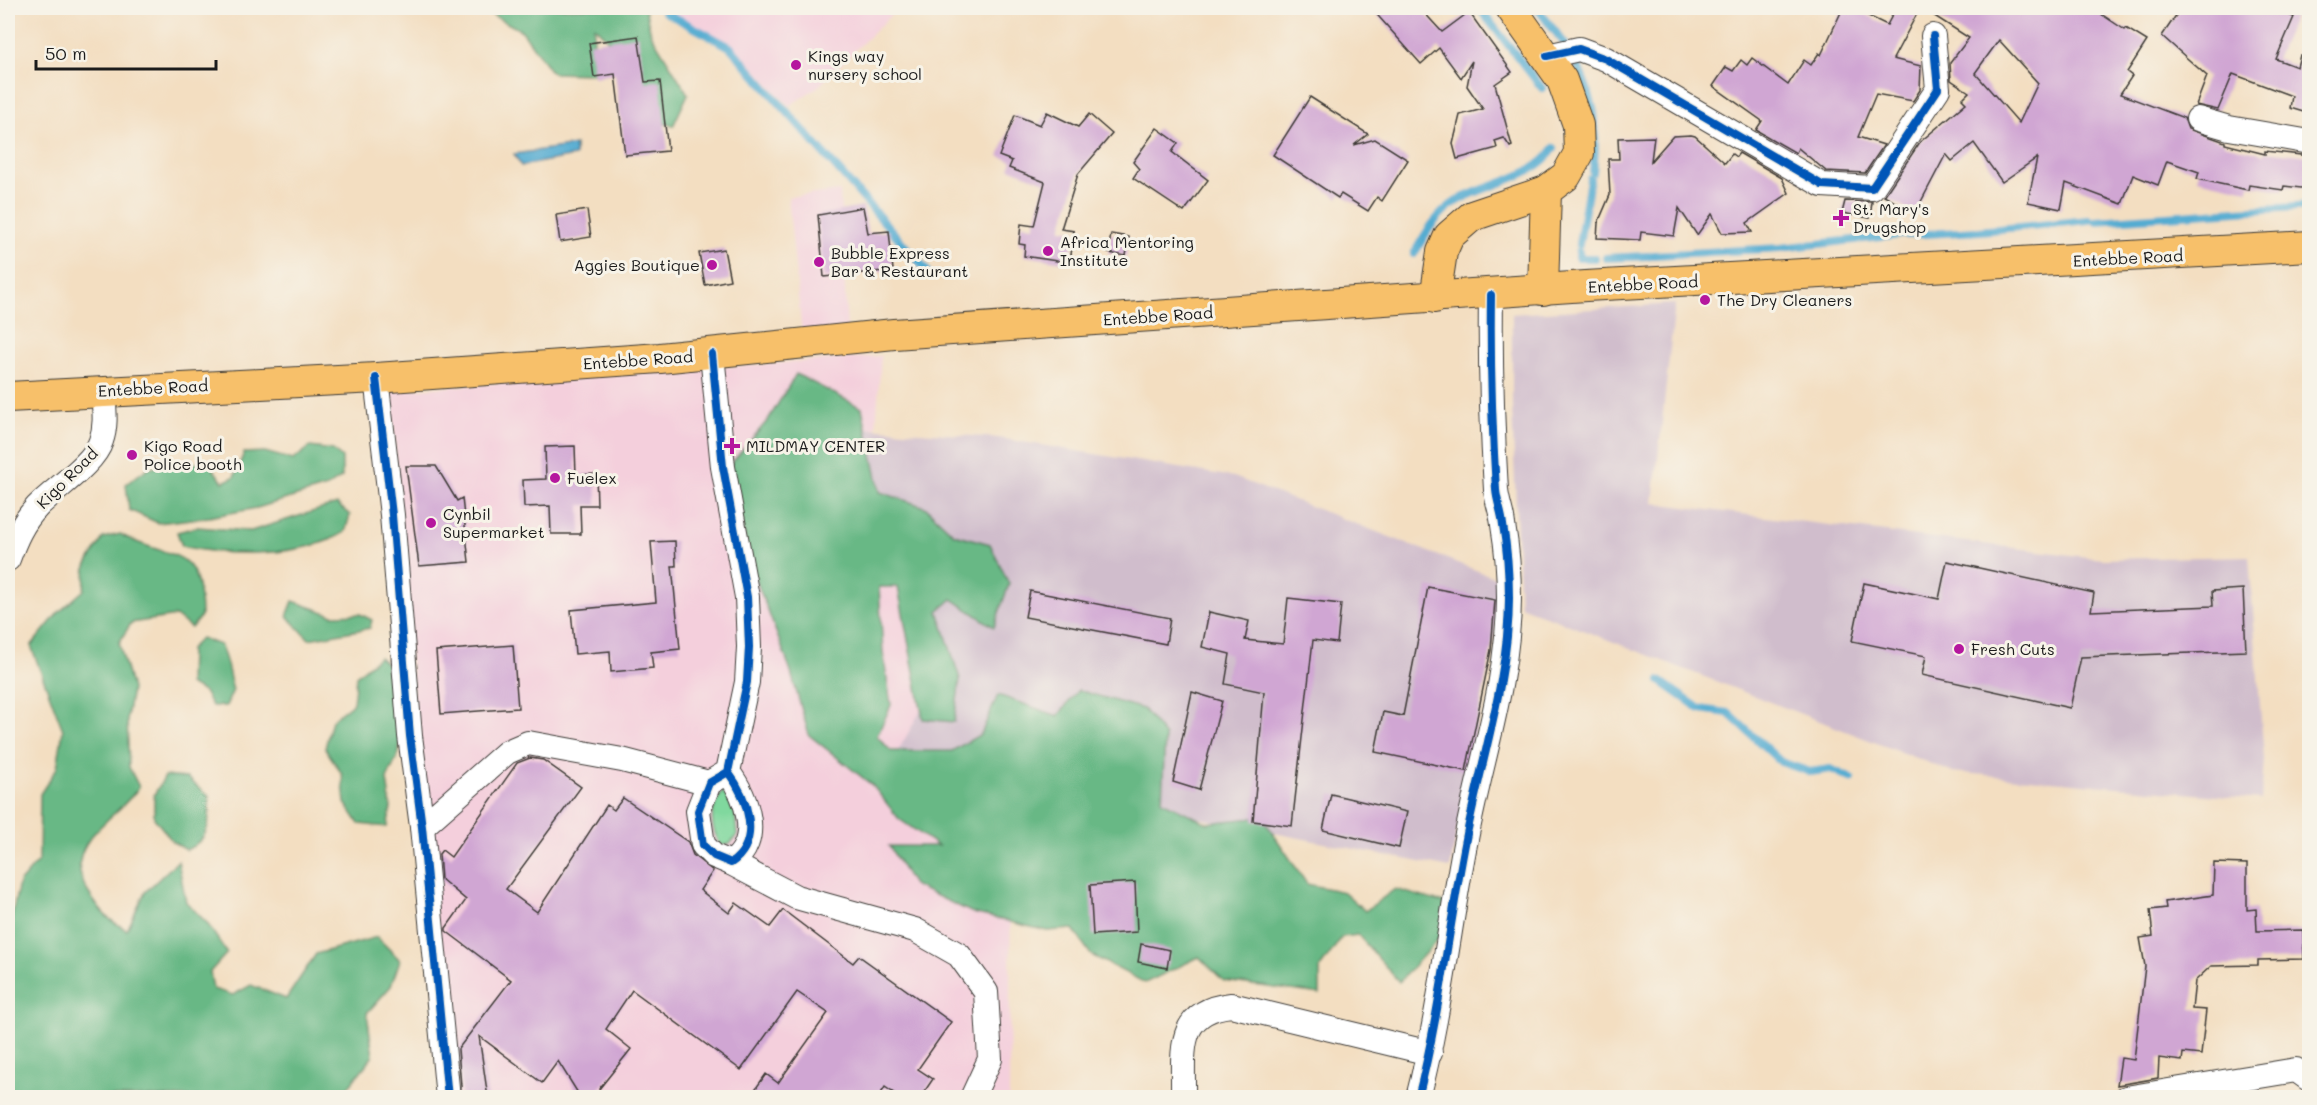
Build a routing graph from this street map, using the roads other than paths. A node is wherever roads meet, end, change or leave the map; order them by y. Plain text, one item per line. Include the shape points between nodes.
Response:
1 (1511, 8) edge
2 (1933, 36) dead end
3 (1547, 56) junction
4 (2198, 119) dead end
5 (2310, 142) edge
6 (1537, 193) junction
7 (2310, 246) edge
8 (1543, 290) junction
9 (1491, 295) junction
10 (1435, 298) junction
11 (712, 354) junction
12 (376, 378) junction
13 (103, 391) junction
14 (8, 397) edge
15 (8, 559) edge
16 (718, 778) junction
17 (422, 828) junction
18 (731, 863) junction
19 (1430, 1053) junction
20 (2310, 1080) edge
21 (448, 1098) edge
22 (972, 1098) edge
23 (1183, 1098) edge
24 (1418, 1098) edge
25 (2126, 1098) edge

1 - 3 main road
2 - 3 street via 1938,89 1872,188 1822,185 1606,59 1579,49
3 - 6 main road via 1572,105 1578,125 1579,153 1566,176
4 - 5 street
6 - 8 main road
6 - 10 main road via 1472,216 1449,236 1442,252
7 - 8 main road, Entebbe Road
8 - 9 main road, Entebbe Road
9 - 10 main road, Entebbe Road
9 - 19 street via 1490,368 1496,492 1504,525 1509,598 1507,629 1501,678 1455,893
10 - 11 main road, Entebbe Road via 894,334
11 - 12 main road, Entebbe Road
11 - 16 street via 723,466 747,597 749,647 747,682
12 - 13 main road, Entebbe Road
12 - 17 street
13 - 14 main road, Entebbe Road
13 - 15 street, Kigo Road via 106,425 101,444 36,508 20,529
16 - 17 street via 528,743 507,752
16 - 18 street via 698,811 703,845 714,856
16 - 18 street via 739,786 748,810 749,837 740,857
17 - 21 street
18 - 22 street via 796,897 915,930 959,955 986,992 990,1059
19 - 23 street via 1231,1005 1216,1007 1196,1018 1185,1037
19 - 24 street
20 - 25 street via 2296,1070

